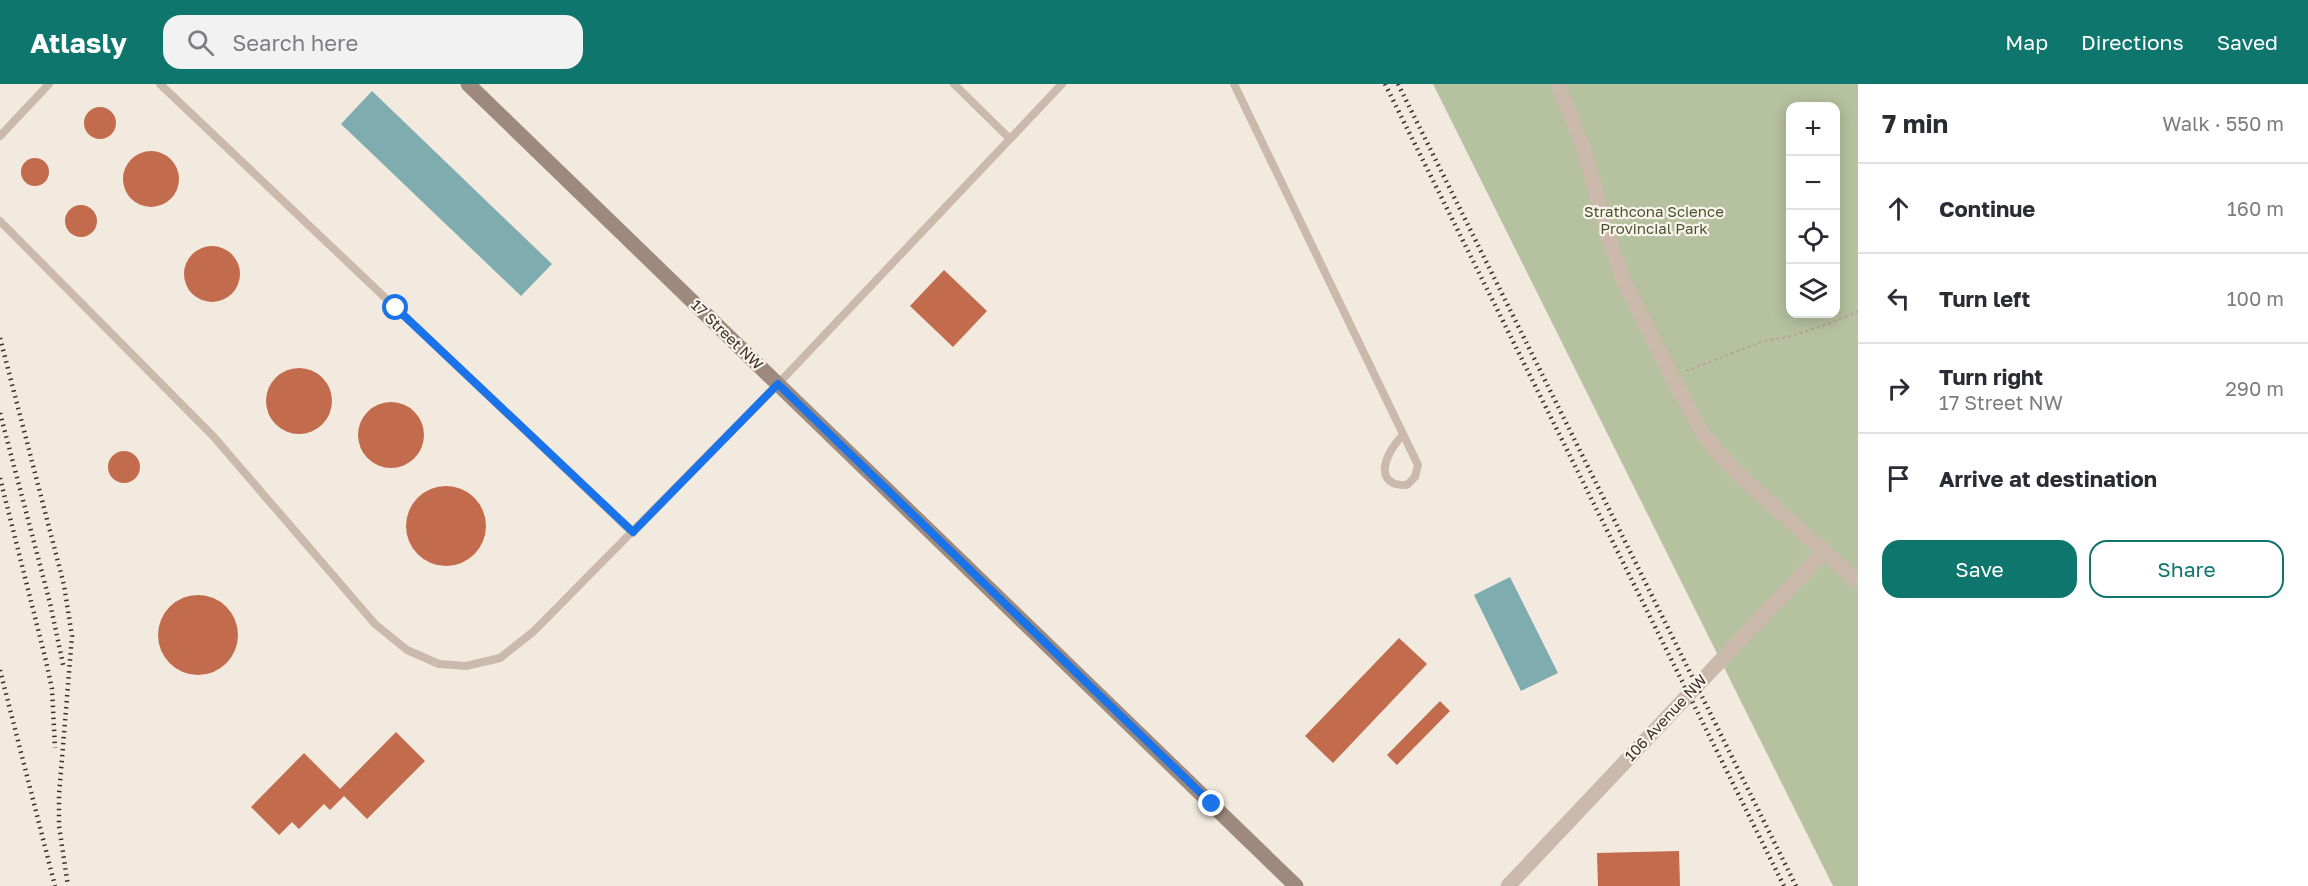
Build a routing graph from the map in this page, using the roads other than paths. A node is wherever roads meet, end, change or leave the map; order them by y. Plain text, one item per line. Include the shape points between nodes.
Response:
1 (49, 84) edge
2 (160, 84) edge
3 (468, 84) edge
4 (954, 84) edge
5 (1062, 84) edge
6 (1234, 84) edge
7 (1558, 84) edge
8 (0, 136) edge
9 (1009, 138) junction
10 (0, 221) edge
11 (778, 384) junction
12 (1402, 436) junction
13 (633, 532) junction
14 (1824, 551) junction
15 (1858, 582) edge
16 (1296, 886) edge
17 (1508, 886) edge

1 - 8 lane
2 - 13 lane
3 - 11 main road, 17 Street NW
4 - 9 lane
5 - 9 lane
6 - 12 lane
7 - 14 street via 1583,146 1623,279 1702,432 1739,475
9 - 11 lane
10 - 13 lane via 213,436 375,624 407,650 439,664 466,666 500,658 533,633
11 - 13 lane
11 - 16 main road, 17 Street NW
12 - 12 lane via 1418,465 1415,477 1407,485 1396,485 1384,475 1385,464
14 - 15 street
14 - 17 street, 106 Avenue NW

